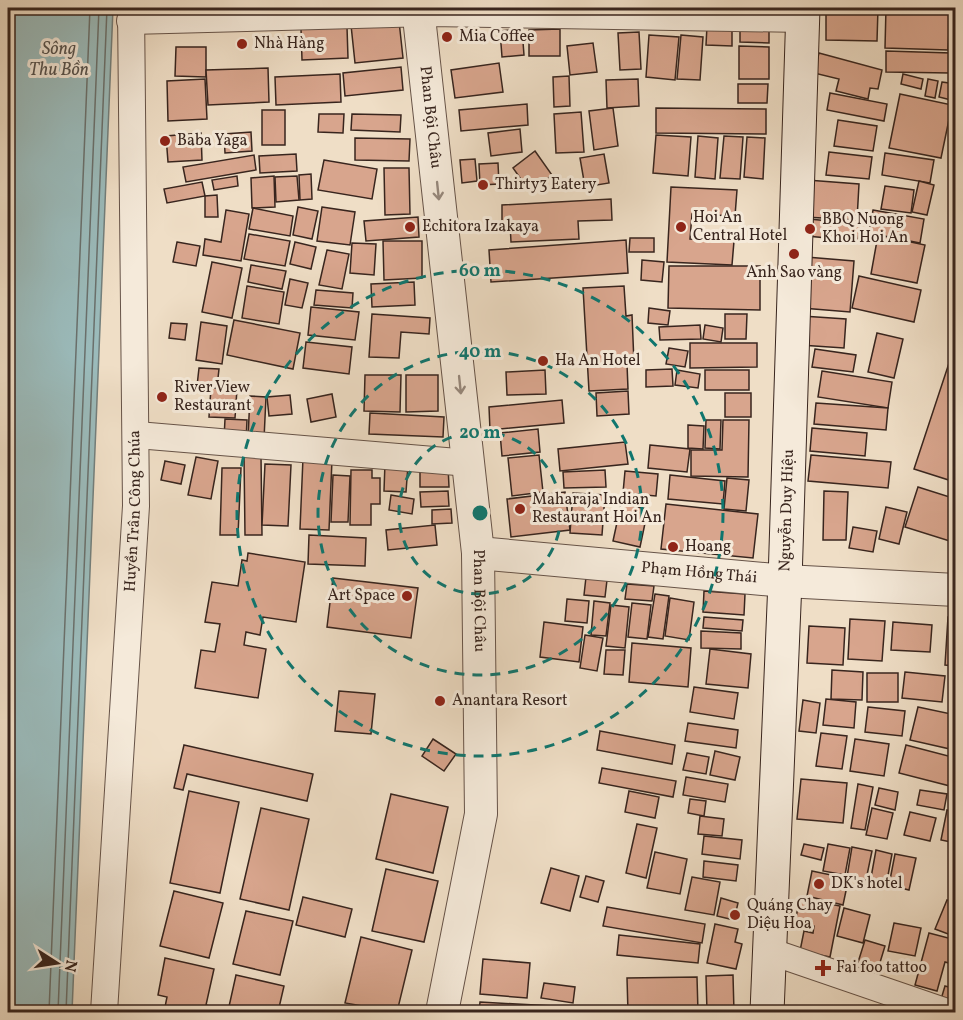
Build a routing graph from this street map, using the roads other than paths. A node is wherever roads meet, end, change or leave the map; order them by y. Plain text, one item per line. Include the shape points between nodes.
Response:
1 (418, 10) edge
2 (803, 13) edge
3 (130, 14) edge
4 (137, 435) junction
5 (469, 463) junction
6 (478, 553) junction
7 (785, 581) junction
8 (956, 590) edge
9 (769, 951) junction
10 (104, 1012) edge
11 (442, 1012) edge
12 (767, 1012) edge
13 (947, 1012) edge

1 - 2 street
1 - 3 street
1 -> 5 street, Phan Bội Châu
2 - 7 main road, Nguyễn Duy Hiệu
3 - 4 street, Huyền Trân Công Chúa
4 - 5 street
4 - 10 street, Huyền Trân Công Chúa via 136,506
5 - 6 street, Phan Bội Châu
6 - 7 street, Phạm Hồng Thái
6 - 11 street, Phan Bội Châu via 481,814
7 - 8 street, Phạm Hồng Thái
7 - 9 main road, Nguyễn Duy Hiệu
9 - 12 main road, Nguyễn Duy Hiệu
9 - 13 street

